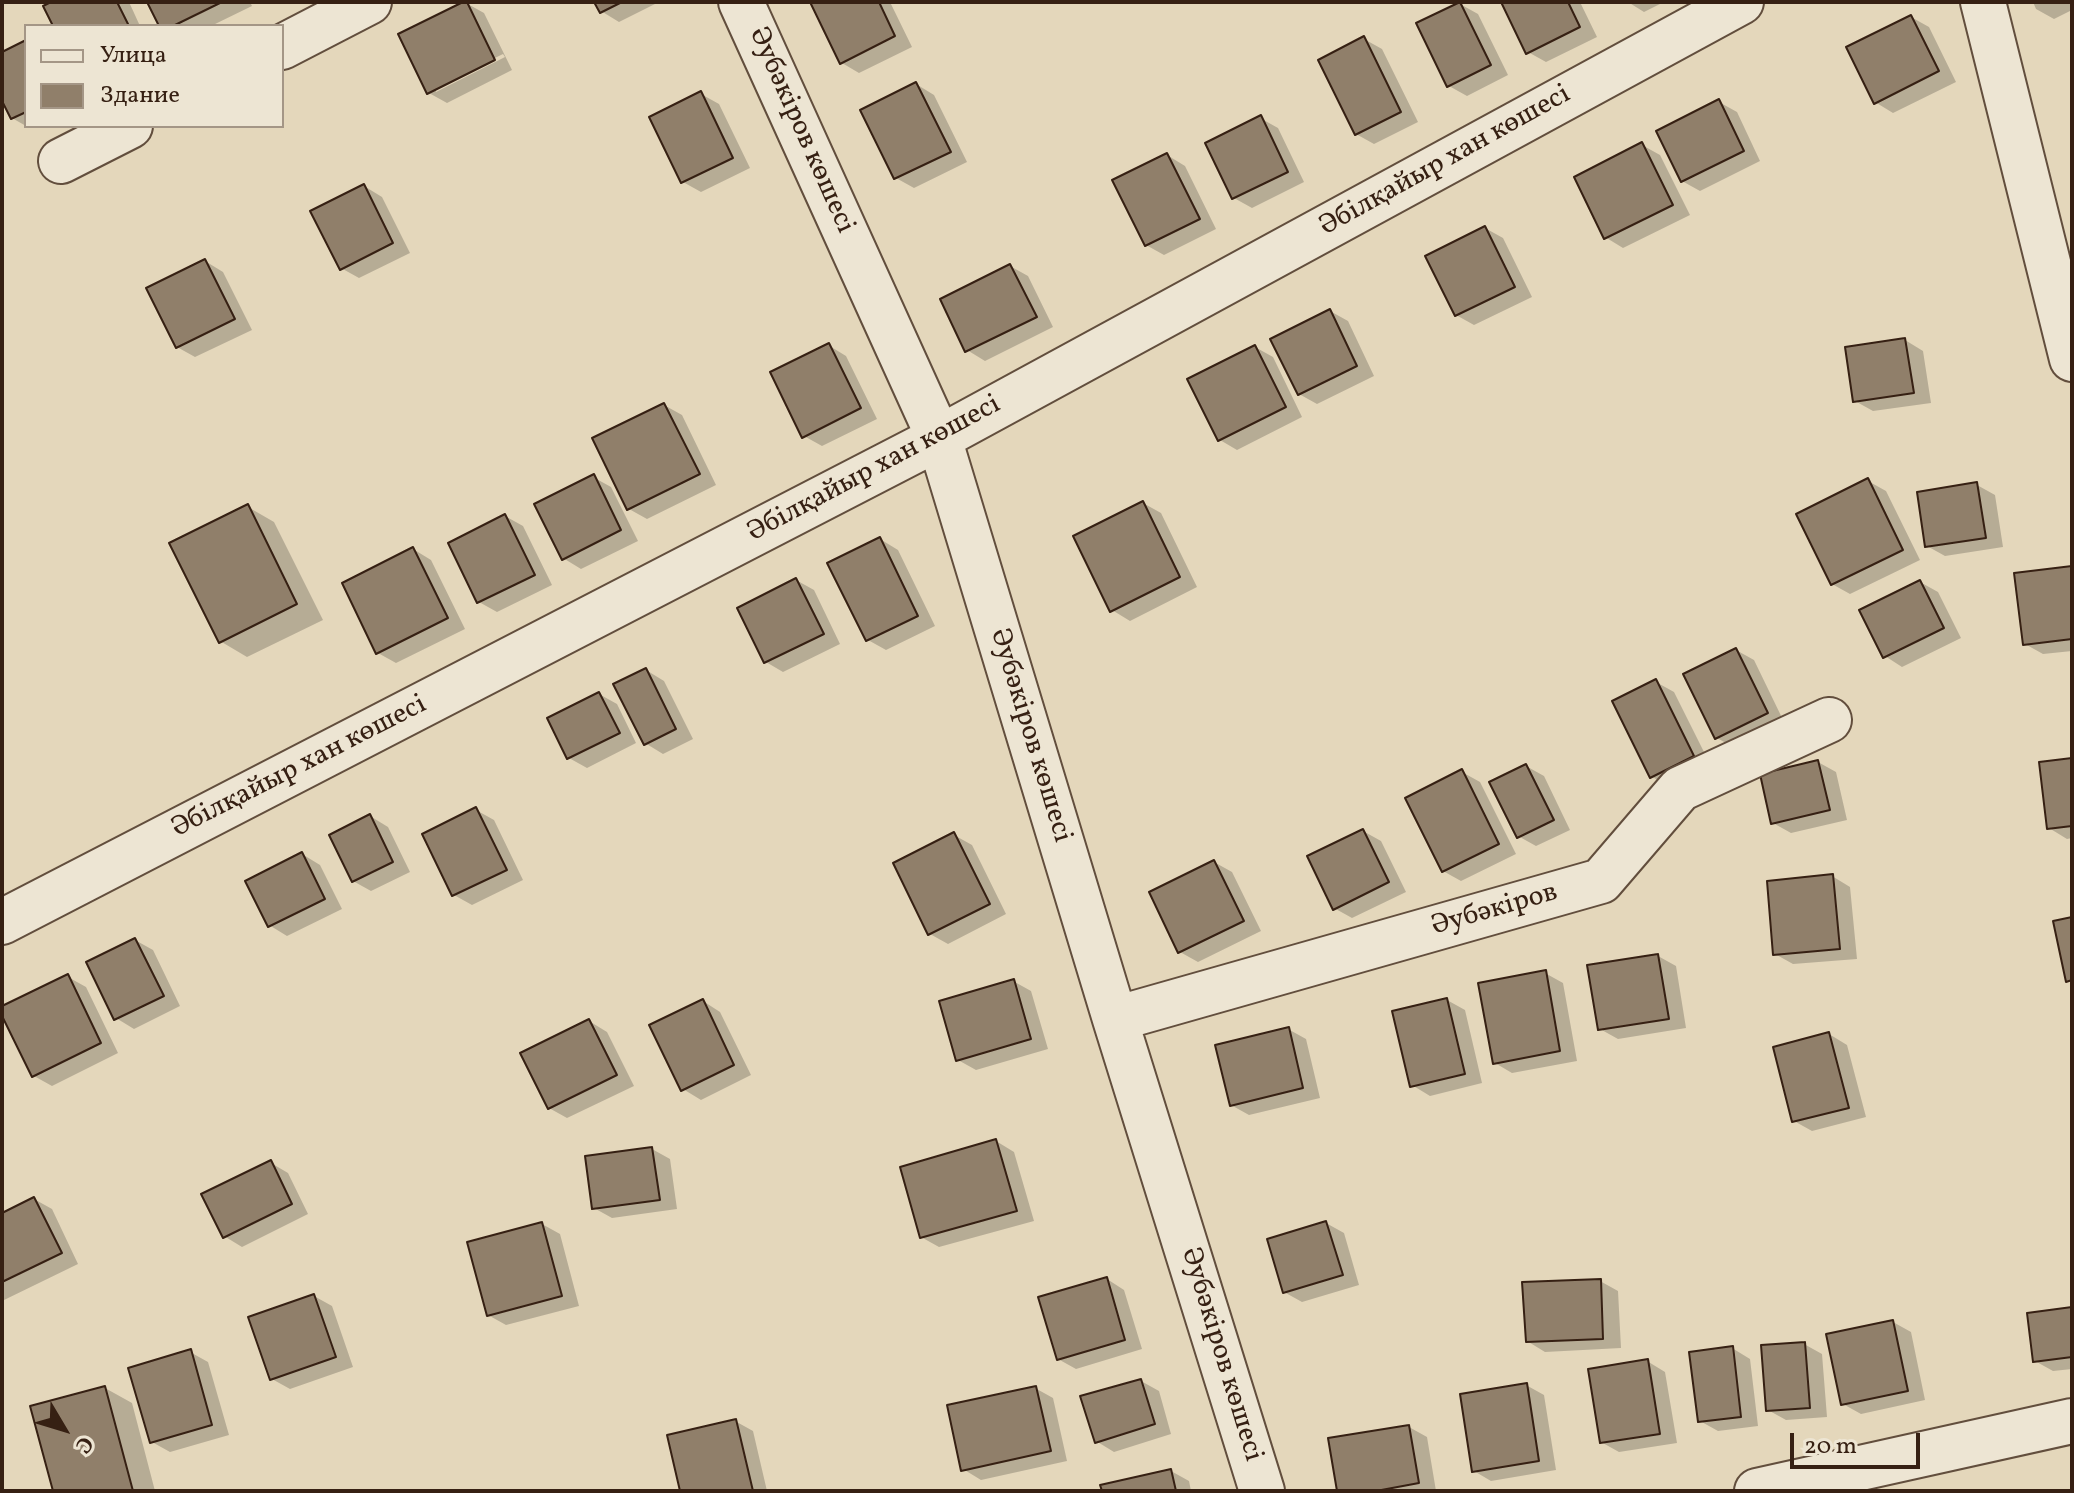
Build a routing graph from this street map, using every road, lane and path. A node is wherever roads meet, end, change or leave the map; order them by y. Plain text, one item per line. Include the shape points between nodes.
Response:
1 (369, 2) edge
2 (741, 2) edge
3 (1741, 2) edge
4 (1983, 2) edge
5 (284, 46) edge
6 (126, 128) edge
7 (61, 161) dead end
8 (2072, 359) edge
9 (939, 438) junction
10 (1829, 720) dead end
11 (2, 922) edge
12 (1115, 1019) junction
13 (2072, 1421) edge
14 (1262, 1491) edge
15 (1757, 1491) edge

1 - 5 street
2 - 9 street, Әубәкіров көшесі
3 - 9 street, Әбілқайыр хан көшесі
4 - 8 street
6 - 7 street
9 - 11 street, Әбілқайыр хан көшесі
9 - 12 street, Әубәкіров көшесі
10 - 12 street, Әубәкіров via 1680,789 1601,881
12 - 14 street, Әубәкіров көшесі
13 - 15 street

